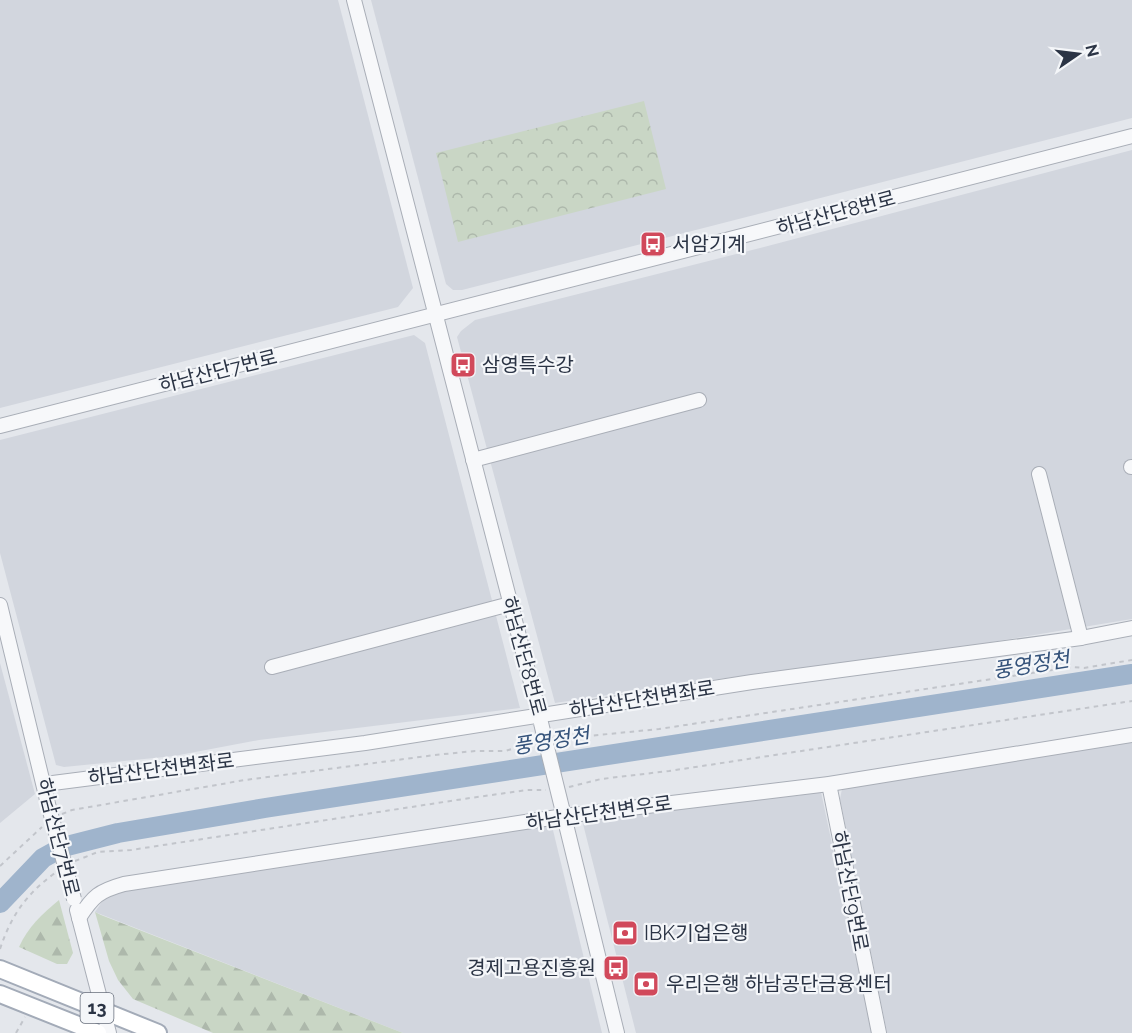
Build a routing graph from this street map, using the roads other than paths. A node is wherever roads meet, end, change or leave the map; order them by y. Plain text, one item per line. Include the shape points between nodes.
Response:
1 (354, 0) edge
2 (1132, 136) edge
3 (435, 315) junction
4 (699, 400) dead end
5 (0, 426) edge
6 (473, 460) junction
7 (1039, 474) dead end
8 (510, 604) junction
9 (0, 605) edge
10 (1132, 628) edge
11 (1081, 638) junction
12 (272, 667) dead end
13 (540, 718) junction
14 (1132, 735) edge
15 (45, 784) junction
16 (828, 784) junction
17 (563, 812) junction
18 (79, 918) junction
19 (0, 969) edge
20 (0, 994) edge
21 (102, 1010) junction
22 (98, 1033) edge
23 (109, 1033) edge
24 (158, 1033) edge
25 (617, 1033) edge
26 (879, 1033) edge

1 - 3 street, 하남산단8번로
2 - 3 street, 하남산단8번로
3 - 5 street, 하남산단7번로
3 - 6 street, 하남산단8번로
4 - 6 street
6 - 8 street, 하남산단8번로
7 - 11 street
8 - 12 street
8 - 13 street, 하남산단8번로
9 - 15 street, 하남산단7번로
10 - 11 street, 하남산단천변좌로
11 - 13 street, 하남산단천변좌로 via 752,682
13 - 15 street, 하남산단천변좌로
13 - 17 street, 하남산단8번로, bridge
14 - 16 street, 하남산단천변우로
15 - 18 street, 하남산단7번로, bridge
16 - 17 street, 하남산단천변우로
16 - 26 street, 하남산단9번로
17 - 18 street, 하남산단천변우로 via 124,884 96,895
17 - 25 street, 하남산단8번로
18 - 21 street, 하남산단7번로
19 - 21 main road, 13
20 - 22 main road, 13
21 - 23 street, 하남산단7번로
21 - 24 main road, 13

